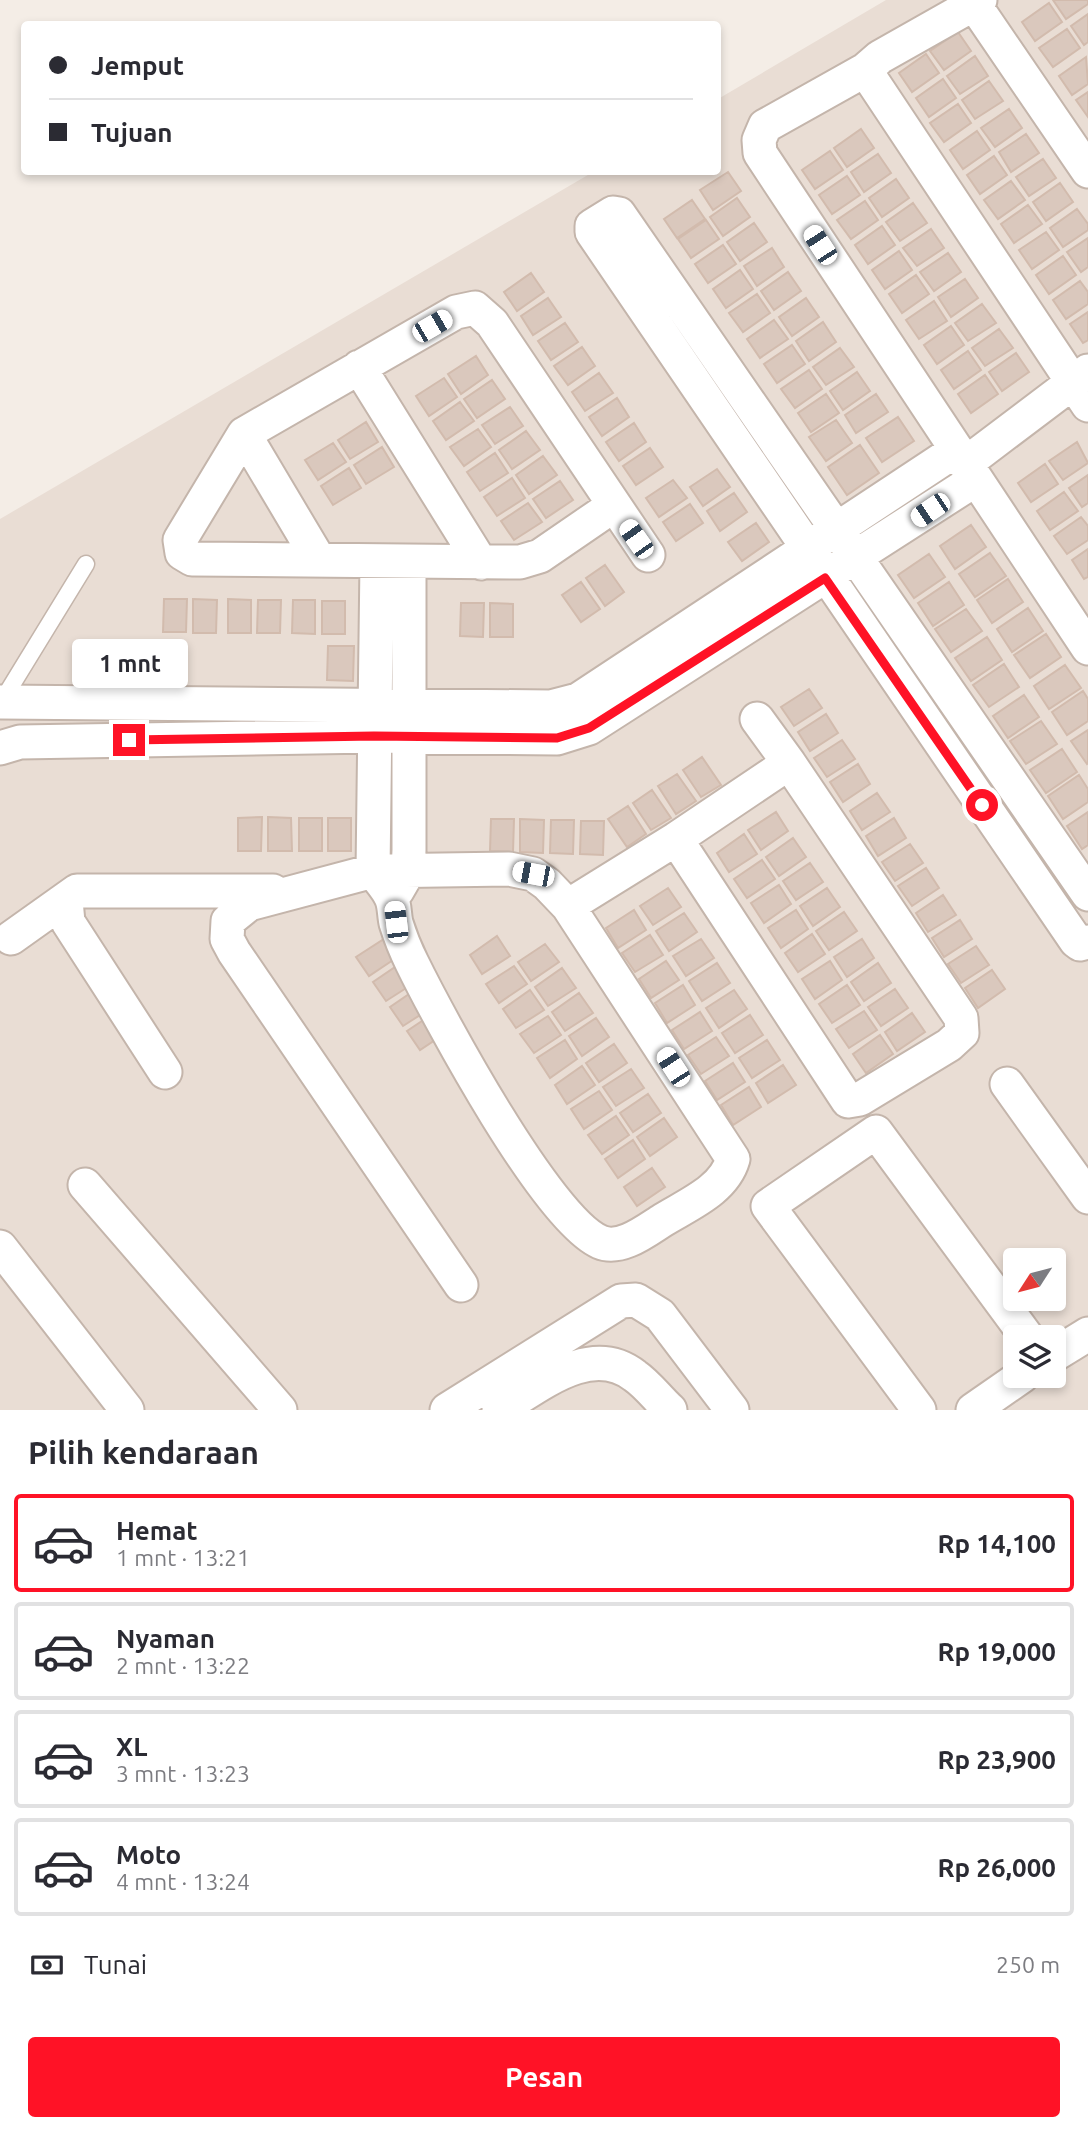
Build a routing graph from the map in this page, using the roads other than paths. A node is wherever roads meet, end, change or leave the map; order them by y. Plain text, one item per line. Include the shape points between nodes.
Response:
1 (977, 2) edge
2 (865, 70) junction
3 (1088, 171) edge
4 (359, 367) junction
5 (1083, 386) edge
6 (244, 434) junction
7 (965, 465) junction
8 (613, 506) junction
9 (837, 531) junction
10 (808, 550) junction
11 (648, 555) dead end
12 (319, 560) junction
13 (855, 560) junction
14 (393, 561) junction
15 (481, 563) junction
16 (86, 564) dead end
17 (825, 578) junction
18 (1088, 648) edge
19 (1, 702) edge
20 (757, 719) dead end
21 (374, 720) junction
22 (411, 721) junction
23 (0, 748) edge
24 (789, 763) junction
25 (676, 839) junction
26 (373, 871) junction
27 (400, 886) junction
28 (296, 892) junction
29 (1088, 894) edge
30 (66, 901) junction
31 (568, 906) junction
32 (11, 938) dead end
33 (1088, 942) edge
34 (165, 1072) dead end
35 (1007, 1084) dead end
36 (85, 1185) dead end
37 (1088, 1198) edge
38 (0, 1247) edge
39 (461, 1285) dead end
40 (1018, 1325) edge
41 (1088, 1334) edge
42 (1066, 1348) edge
43 (1005, 1388) edge
44 (127, 1410) edge
45 (280, 1410) edge
46 (447, 1410) edge
47 (499, 1410) edge
48 (670, 1410) edge
49 (732, 1410) edge
50 (919, 1410) edge
51 (973, 1410) edge

1 - 2 street
1 - 3 street
2 - 5 street
2 - 7 street via 765,127 760,153
4 - 6 street
4 - 8 street via 456,312 475,308 492,323
4 - 15 street
5 - 7 street
6 - 12 street
6 - 12 street via 180,540 182,553 192,559
7 - 9 street
7 - 13 street
7 - 18 street
8 - 11 street
8 - 15 street via 531,561
9 - 10 street
9 - 10 street via 619,214 612,213 592,226
9 - 13 street
10 - 17 street
10 - 22 street via 578,700 551,707
12 - 14 street
13 - 17 street
13 - 29 street
14 - 15 street
14 - 21 street
14 - 22 street
16 - 19 lane
17 - 22 street via 589,728 557,738
17 - 33 street via 1076,941
19 - 21 street
20 - 24 street
21 - 22 street
21 - 23 street via 20,742
21 - 26 street
22 - 27 street
24 - 25 street
24 - 25 street via 961,1018 962,1033 949,1045 860,1099 848,1101
25 - 31 street
26 - 27 street
26 - 28 street
27 - 31 street via 509,869 533,874
27 - 31 street via 396,922 411,961 527,1162 573,1220 601,1242 621,1242 640,1235 719,1184 733,1159
28 - 30 street via 77,891
28 - 39 street via 249,904 228,921 227,939
30 - 32 street
30 - 34 street via 68,922
35 - 37 street
36 - 45 street
38 - 44 street
40 - 50 street via 876,1132 768,1206
41 - 42 street
43 - 51 street
46 - 49 street via 621,1301 636,1300 660,1315
47 - 48 street via 588,1362 604,1361 634,1374

